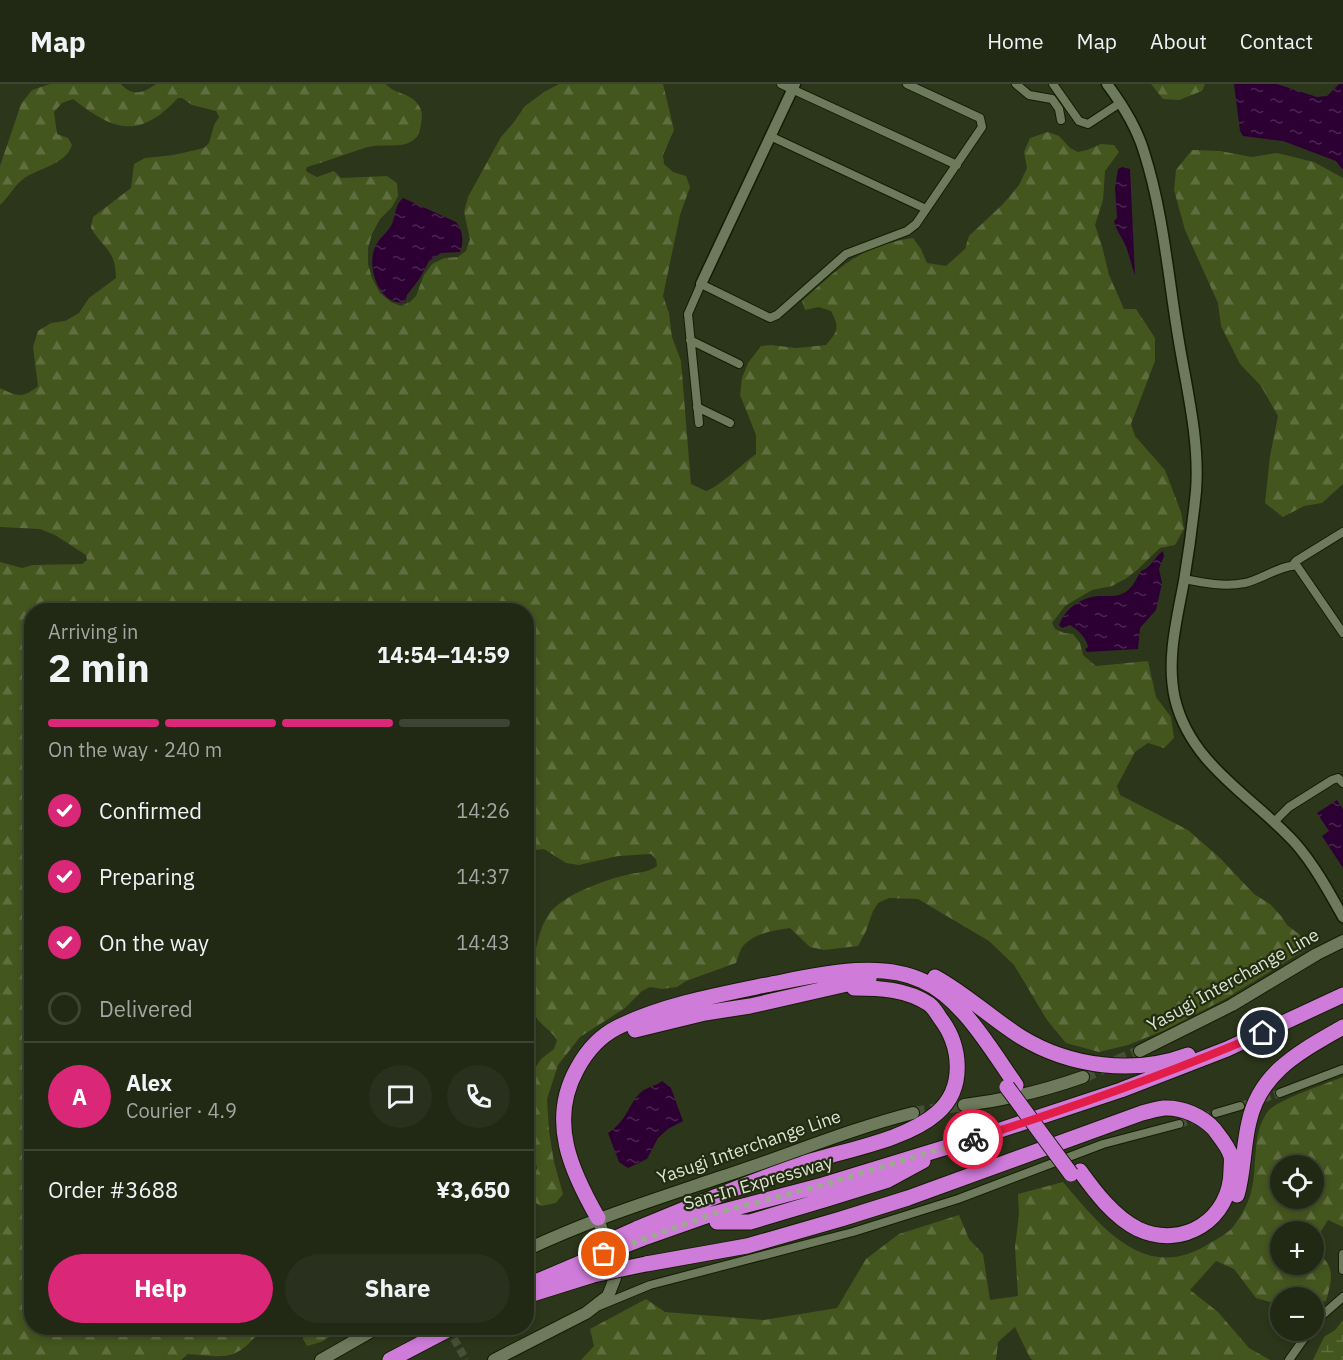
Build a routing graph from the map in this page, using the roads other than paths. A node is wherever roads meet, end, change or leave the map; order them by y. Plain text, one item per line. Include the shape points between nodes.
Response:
1 (781, 84) edge
2 (907, 84) edge
3 (1017, 84) edge
4 (1053, 84) edge
5 (1107, 84) edge
6 (794, 86) edge
7 (1120, 103) junction
8 (1061, 120) dead end
9 (770, 136) junction
10 (957, 165) junction
11 (926, 209) junction
12 (701, 284) junction
13 (690, 340) junction
14 (739, 364) dead end
15 (697, 407) junction
16 (699, 423) dead end
17 (730, 423) dead end
18 (1343, 532) edge
19 (1293, 565) junction
20 (1184, 579) junction
21 (1343, 633) edge
22 (1343, 783) edge
23 (1274, 822) junction
24 (1343, 917) edge
25 (1343, 940) edge
26 (788, 981) junction
27 (1343, 995) edge
28 (796, 996) junction
29 (1343, 1027) edge
30 (1227, 1048) junction
31 (1140, 1051) tunnel mouth
32 (1343, 1069) edge
33 (1083, 1077) tunnel mouth
34 (1012, 1086) junction
35 (1280, 1093) tunnel mouth
36 (964, 1105) tunnel mouth
37 (1240, 1106) tunnel mouth
38 (913, 1113) tunnel mouth
39 (1216, 1113) tunnel mouth
40 (1179, 1124) tunnel mouth
41 (936, 1151) junction
42 (1075, 1172) junction
43 (598, 1218) junction
44 (715, 1218) junction
45 (640, 1237) junction
46 (534, 1246) edge
47 (1343, 1254) edge
48 (587, 1264) junction
49 (1343, 1270) edge
50 (534, 1281) edge
51 (534, 1290) edge
52 (1343, 1297) edge
53 (598, 1306) junction
54 (1324, 1313) edge
55 (365, 1335) edge
56 (429, 1335) edge
57 (438, 1335) edge
58 (1302, 1341) edge
59 (321, 1360) edge
60 (381, 1360) edge
61 (390, 1360) edge
62 (494, 1360) edge
63 (1289, 1360) edge

1 - 6 street
2 - 10 street via 980,118 982,127
3 - 8 street via 1029,95 1052,99
4 - 7 street via 1079,121 1088,124
5 - 7 street
6 - 9 street
6 - 10 street
7 - 20 street via 1144,150 1151,179 1193,434 1196,487
9 - 11 street
9 - 12 street
10 - 11 street
11 - 12 street via 907,231 846,254 770,318
12 - 13 street via 688,314
13 - 14 street
13 - 15 street
15 - 16 street
15 - 17 street
18 - 19 street
19 - 20 street via 1241,584
19 - 21 street
20 - 23 street via 1172,656 1174,693 1182,719 1199,751 1217,772
22 - 23 street via 1338,778 1332,780 1289,807
23 - 24 street via 1313,865
25 - 31 main road, Yasugi Interchange Line via 1232,1005
26 - 30 highway via 864,961 895,962 927,972 950,985 1050,1052 1103,1065 1143,1065 1206,1048
26 - 34 highway via 864,970 892,971 923,980 945,994 963,1013
26 - 43 highway via 701,999 643,1017 599,1039 581,1060 569,1083 563,1130 569,1158
27 - 30 highway
28 - 34 highway via 872,978 897,980 920,988 939,1000 959,1021
28 - 43 highway via 641,1028 619,1036 588,1064 577,1083 571,1106 571,1130 596,1196
28 - 45 highway via 873,988 893,990 931,1005 950,1030 957,1050 958,1074 951,1095 921,1125 801,1164
29 - 42 highway via 1287,1061 1268,1081 1249,1122 1234,1204 1220,1223 1205,1234 1190,1242 1167,1244 1130,1233 1096,1205
30 - 41 highway via 1121,1090
32 - 35 street
33 - 36 main road via 1002,1101
34 - 42 highway
37 - 39 street
38 - 43 main road, Yasugi Interchange Line via 870,1124
40 - 53 street via 1103,1144 948,1202 853,1232 650,1285
41 - 44 highway, San-In Expressway via 883,1160 738,1203
41 - 44 highway via 888,1180 837,1196 750,1222
42 - 48 highway, bridge via 1115,1213 1137,1228 1160,1236 1184,1234 1204,1225 1222,1207 1231,1183 1231,1156 1207,1122 1188,1112 1153,1110 919,1194 747,1246 646,1264
43 - 46 main road, Yasugi Interchange Line
43 - 53 main road via 615,1278 608,1296
44 - 45 highway, San-In Expressway
45 - 48 highway, bridge
47 - 49 street
48 - 50 highway
48 - 51 highway
52 - 54 street
53 - 62 main road
55 - 59 main road
56 - 60 highway
57 - 61 highway
58 - 63 street

